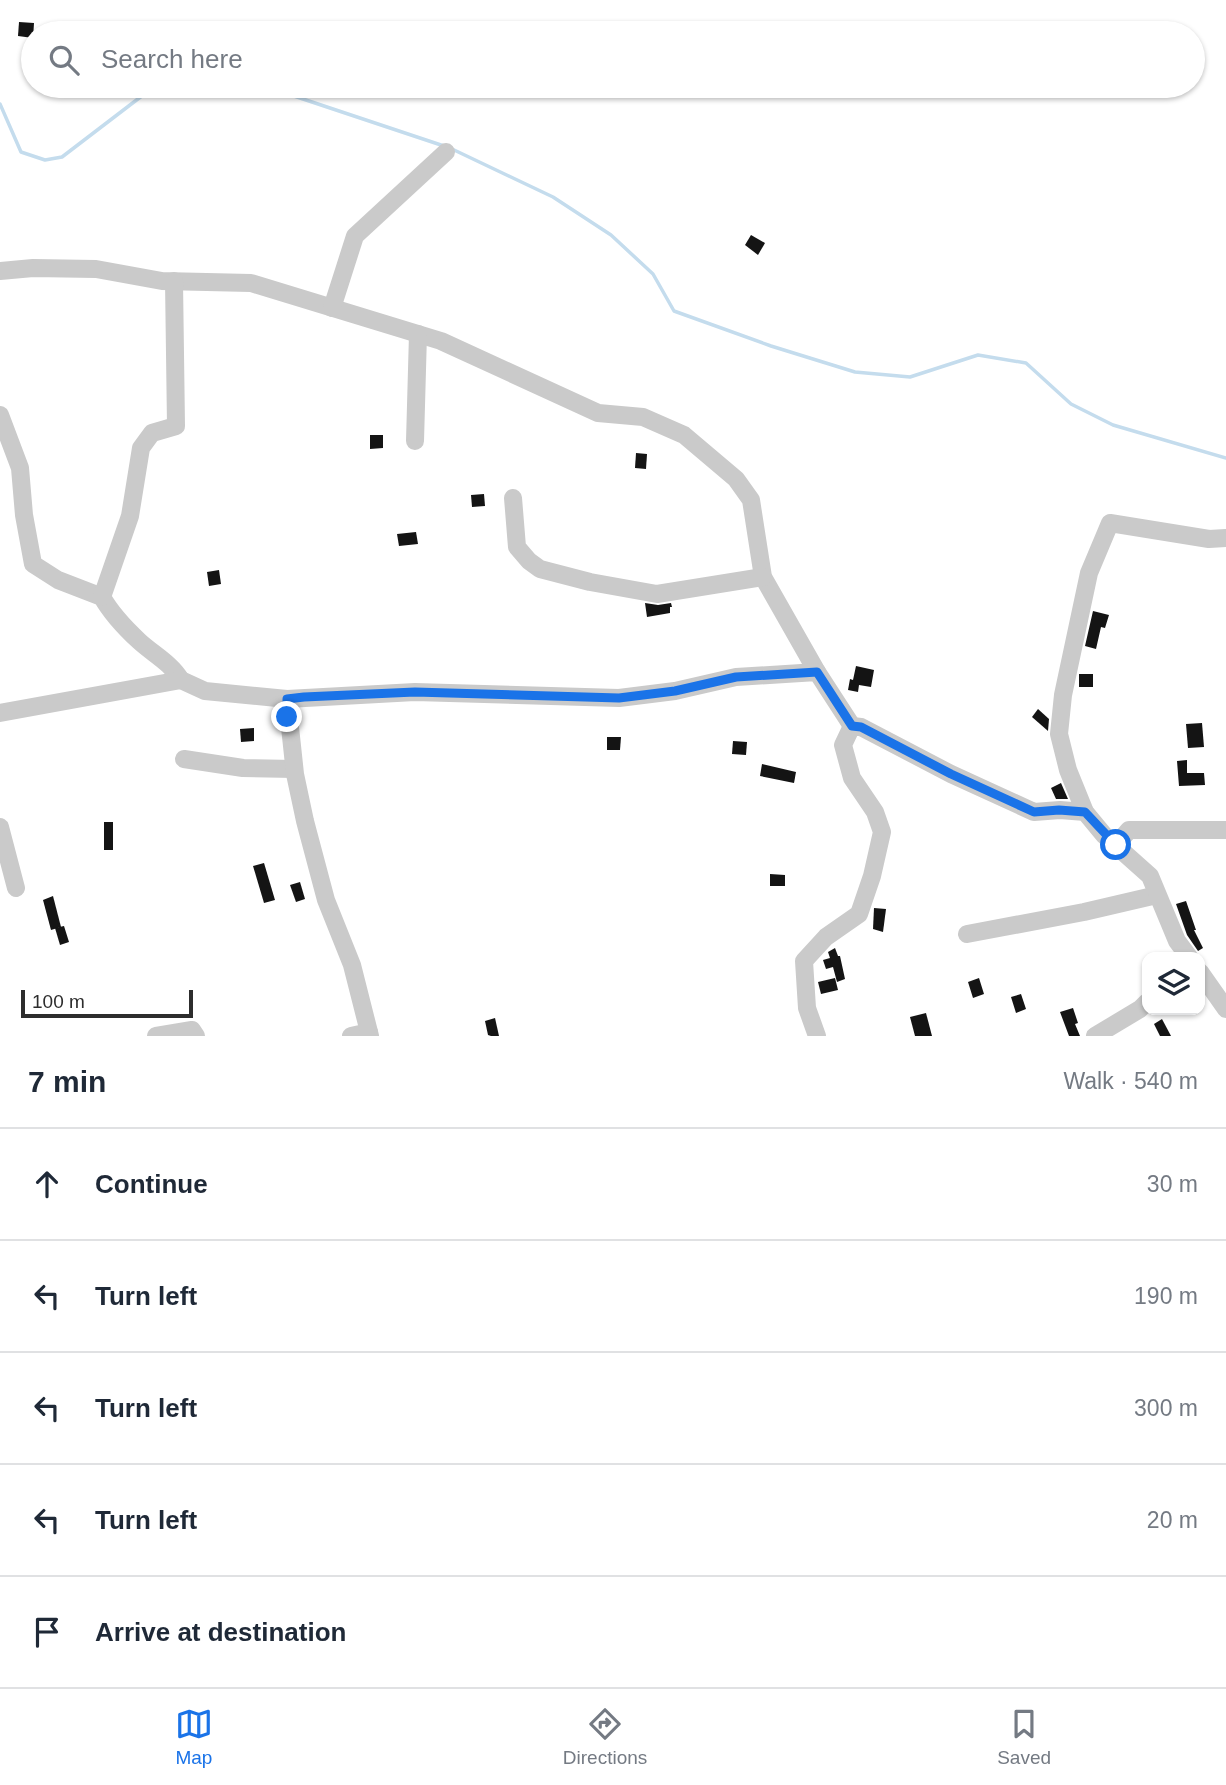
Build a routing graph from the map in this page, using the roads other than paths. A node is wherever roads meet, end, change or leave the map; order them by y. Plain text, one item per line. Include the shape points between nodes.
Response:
1 (446, 152) dead end
2 (0, 271) edge
3 (174, 281) junction
4 (332, 308) junction
5 (418, 334) junction
6 (0, 415) edge
7 (415, 441) dead end
8 (513, 498) dead end
9 (1226, 538) edge
10 (763, 578) junction
11 (102, 597) junction
12 (817, 672) junction
13 (181, 680) junction
14 (287, 699) junction
15 (0, 713) edge
16 (852, 726) junction
17 (184, 759) dead end
18 (294, 769) junction
19 (1085, 812) junction
20 (0, 827) edge
21 (1226, 830) edge
22 (1116, 845) junction
23 (16, 888) dead end
24 (1157, 894) junction
25 (967, 934) dead end
26 (1185, 952) edge
27 (1205, 979) edge
28 (1142, 1007) edge
29 (1226, 1009) edge
30 (370, 1034) edge
31 (156, 1036) edge
32 (196, 1036) edge
33 (351, 1036) edge
34 (817, 1036) edge
35 (1095, 1036) edge

1 - 4 street via 355,236
2 - 3 street via 96,269
3 - 4 street via 251,283
3 - 11 street via 176,426 152,433 141,448 130,516
4 - 5 street
5 - 7 street
5 - 10 street via 598,413 643,417 684,435 736,479 751,500
6 - 11 street via 20,468 33,564 58,580
8 - 10 street via 517,547 540,569 657,594
9 - 19 street via 1110,523 1089,573 1059,734
10 - 12 street
11 - 13 street via 138,640
12 - 14 street via 736,677 619,698 415,692
12 - 16 street
13 - 14 street via 205,691
13 - 15 street
14 - 18 street
16 - 19 street via 1034,812
16 - 34 street via 843,746 852,778 875,812 882,832 859,914 826,937 804,961 807,1008
17 - 18 street via 243,768
18 - 30 street via 326,900 352,965
19 - 22 street
20 - 23 street
21 - 22 street via 1129,830
22 - 24 street via 1150,876
24 - 25 street
24 - 26 street
27 - 29 street
28 - 35 street
30 - 33 street
31 - 32 street via 192,1030

